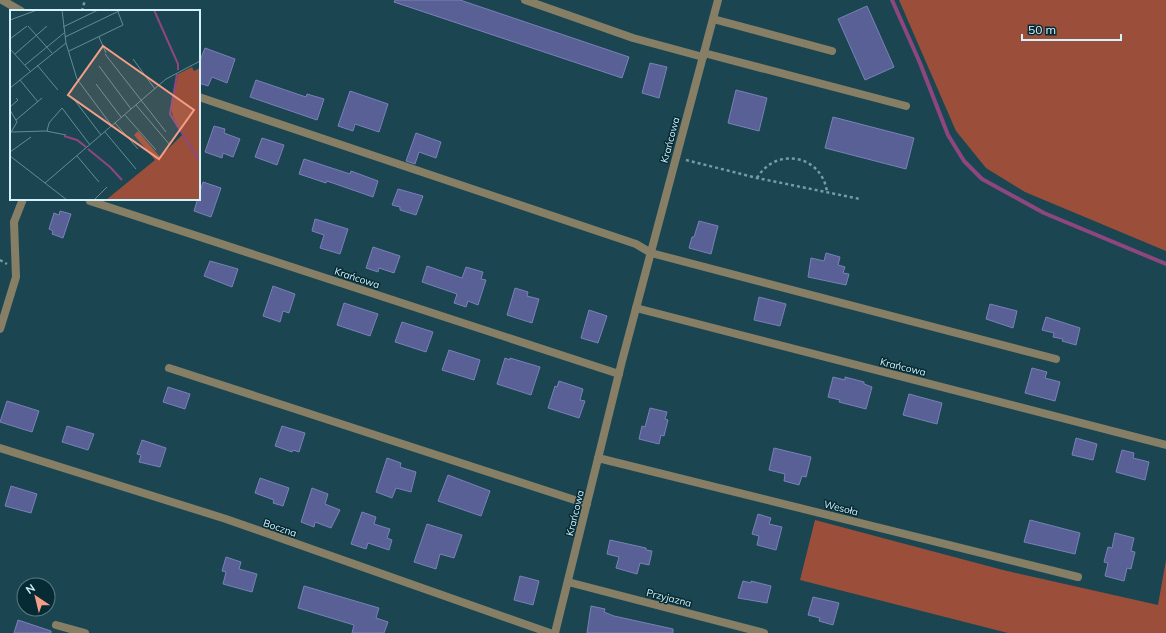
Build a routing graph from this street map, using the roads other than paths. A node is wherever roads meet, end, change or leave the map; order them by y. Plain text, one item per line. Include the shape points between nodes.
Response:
1 (2, 0) edge
2 (525, 0) edge
3 (718, 0) edge
4 (19, 10) edge
5 (713, 19) junction
6 (832, 51) dead end
7 (703, 55) junction
8 (200, 97) edge
9 (906, 106) dead end
10 (23, 200) edge
11 (90, 201) dead end
12 (651, 253) junction
13 (636, 308) junction
14 (0, 329) edge
15 (1056, 359) dead end
16 (169, 368) dead end
17 (619, 374) junction
18 (1166, 445) edge
19 (0, 448) edge
20 (598, 458) junction
21 (587, 504) junction
22 (1078, 577) dead end
23 (568, 582) junction
24 (56, 626) dead end
25 (85, 633) edge
26 (550, 633) edge
27 (555, 633) edge
28 (764, 633) edge

1 - 4 street
2 - 7 street via 633,38
3 - 5 street, Krańcowa
5 - 6 street
5 - 7 street, Krańcowa
7 - 9 street
7 - 12 street, Krańcowa
8 - 12 street via 636,244
10 - 14 street via 14,222 16,278
11 - 17 street, Krańcowa
12 - 13 street, Krańcowa
12 - 15 street
13 - 17 street, Krańcowa
13 - 18 street, Krańcowa
16 - 21 street
17 - 20 street, Krańcowa
19 - 26 street, Boczna via 226,519
20 - 21 street, Krańcowa
20 - 22 street, Wesoła
21 - 23 street, Krańcowa
23 - 27 street, Krańcowa
23 - 28 street, Przyjazna
24 - 25 street

